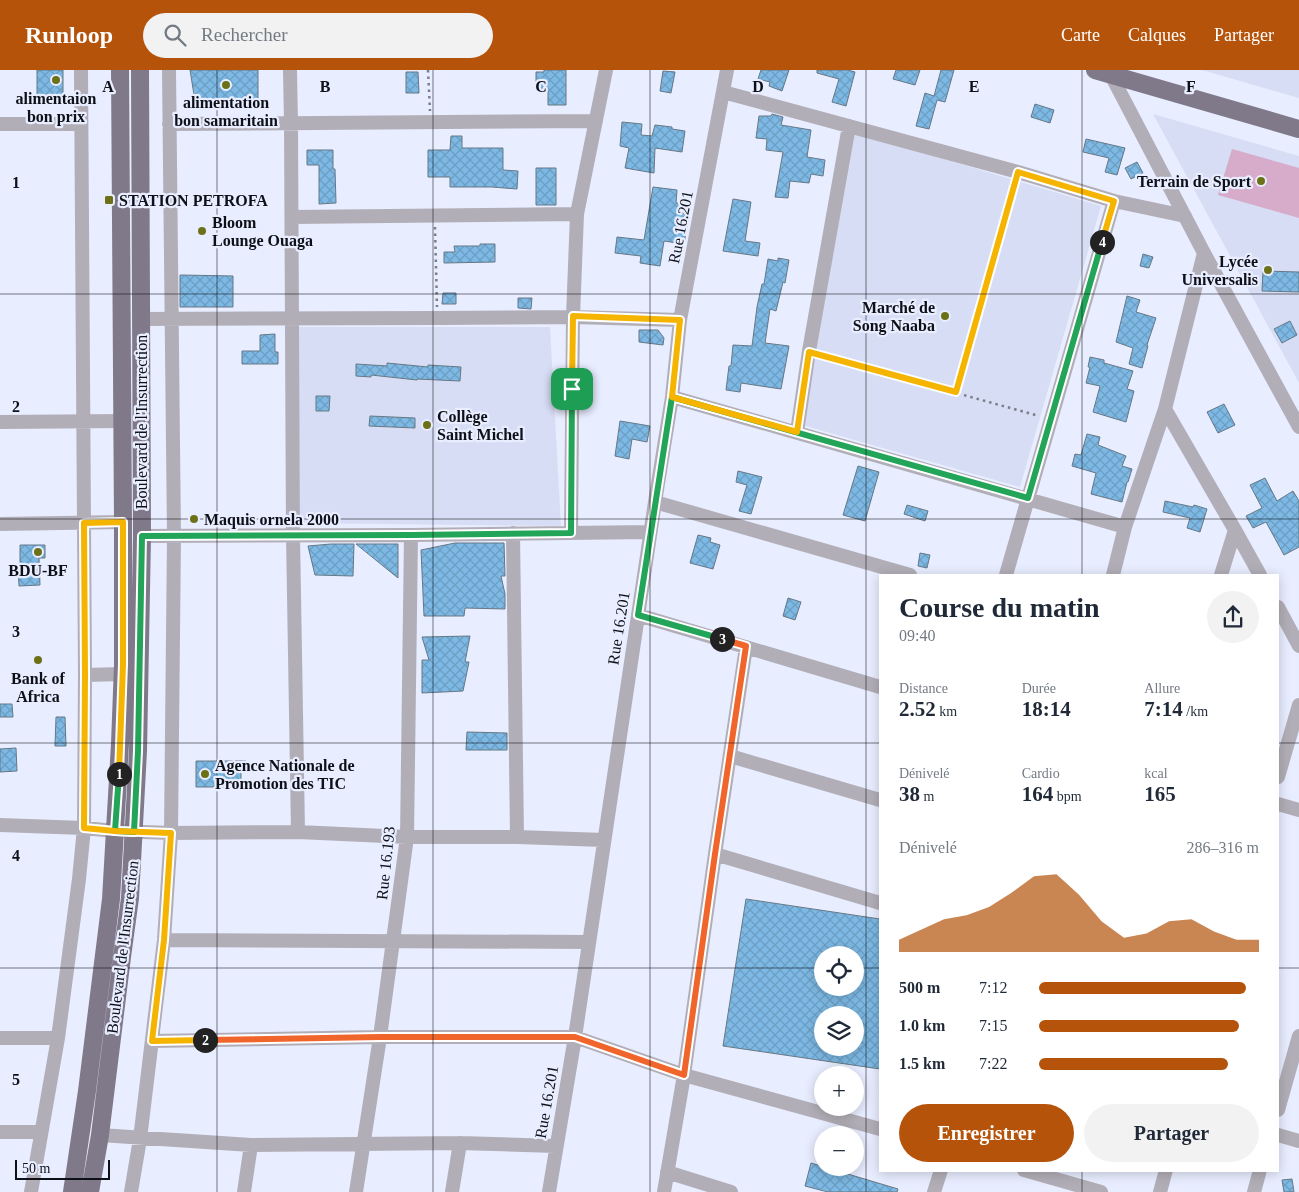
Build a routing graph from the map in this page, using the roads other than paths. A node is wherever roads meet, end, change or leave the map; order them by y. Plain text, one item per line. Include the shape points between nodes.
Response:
1 (81, 70) edge
2 (120, 70) edge
3 (140, 70) edge
4 (169, 70) edge
5 (290, 70) edge
6 (606, 70) edge
7 (727, 70) edge
8 (1108, 72) edge
9 (724, 92) junction
10 (596, 120) junction
11 (291, 123) junction
12 (0, 124) edge
13 (81, 124) junction
14 (169, 124) junction
15 (849, 126) junction
16 (1299, 129) edge
17 (1114, 201) junction
18 (577, 214) junction
19 (1185, 216) junction
20 (292, 218) junction
21 (1204, 253) junction
22 (573, 316) junction
23 (171, 319) junction
24 (292, 319) junction
25 (140, 320) junction
26 (680, 320) junction
27 (672, 397) junction
28 (1165, 409) junction
29 (0, 422) edge
30 (83, 422) junction
31 (123, 422) junction
32 (1299, 427) edge
33 (797, 432) junction
34 (1028, 498) junction
35 (655, 502) junction
36 (123, 522) junction
37 (84, 523) junction
38 (0, 524) edge
39 (1125, 527) junction
40 (1235, 530) junction
41 (650, 532) junction
42 (571, 533) junction
43 (513, 534) junction
44 (293, 535) junction
45 (411, 535) junction
46 (142, 536) junction
47 (174, 536) junction
48 (907, 574) edge
49 (1006, 574) edge
50 (1113, 574) edge
51 (1221, 574) edge
52 (1259, 574) edge
53 (1279, 609) edge
54 (638, 615) junction
55 (746, 646) junction
56 (1299, 646) edge
57 (122, 674) junction
58 (85, 675) junction
59 (879, 687) edge
60 (1299, 705) edge
61 (730, 756) junction
62 (1279, 775) edge
63 (879, 800) edge
64 (1279, 804) edge
65 (1299, 810) edge
66 (0, 825) edge
67 (84, 828) junction
68 (115, 831) junction
69 (134, 832) junction
70 (298, 832) junction
71 (171, 833) junction
72 (407, 837) junction
73 (516, 837) junction
74 (604, 840) junction
75 (715, 854) junction
76 (879, 903) edge
77 (164, 940) junction
78 (394, 942) junction
79 (589, 942) junction
80 (1299, 1036) edge
81 (380, 1037) junction
82 (575, 1037) junction
83 (0, 1038) edge
84 (58, 1038) junction
85 (152, 1041) junction
86 (684, 1075) junction
87 (1279, 1106) edge
88 (879, 1129) edge
89 (0, 1132) edge
90 (41, 1132) junction
91 (100, 1135) junction
92 (1279, 1135) edge
93 (140, 1139) junction
94 (1299, 1141) edge
95 (460, 1143) junction
96 (251, 1145) junction
97 (363, 1145) junction
98 (556, 1146) junction
99 (667, 1172) junction
100 (939, 1172) edge
101 (1165, 1172) edge
102 (1259, 1172) edge
103 (1047, 1173) edge
104 (31, 1192) edge
105 (72, 1192) edge
106 (90, 1192) edge
107 (131, 1192) edge
108 (244, 1192) edge
109 (356, 1192) edge
110 (452, 1192) edge
111 (549, 1192) edge
112 (664, 1192) edge
113 (731, 1192) edge
114 (934, 1192) edge
115 (1101, 1192) edge
116 (1160, 1192) edge
117 (1254, 1192) edge

1 - 13 street
2 - 31 main road, Boulevard de l'Insurrection
3 - 25 main road, Boulevard de l'Insurrection
4 - 14 street
5 - 11 street
6 - 10 street
7 - 9 street, Rue 16.201
8 - 16 main road
8 - 19 street
9 - 15 street
9 - 26 street, Rue 16.201
10 - 11 street
10 - 18 street
11 - 14 street
11 - 20 street
12 - 13 street
13 - 30 street
14 - 23 street
15 - 17 street
15 - 33 street
17 - 19 street
17 - 34 street
18 - 20 street
18 - 22 street
19 - 21 street
20 - 24 street
21 - 28 street
21 - 32 street
22 - 24 street
22 - 26 street
22 - 42 street
23 - 24 street
23 - 25 street
23 - 47 street
24 - 44 street
25 - 46 main road, Boulevard de l'Insurrection
26 - 27 street, Rue 16.201
27 - 33 street
27 - 35 street, Rue 16.201
28 - 39 street
28 - 40 street
29 - 30 street
30 - 31 street
30 - 37 street
31 - 36 main road, Boulevard de l'Insurrection
33 - 34 street
34 - 39 street
34 - 49 street
35 - 41 street, Rue 16.201
35 - 48 street
36 - 37 street
36 - 57 main road, Boulevard de l'Insurrection
37 - 38 street
37 - 58 street
39 - 50 street
40 - 51 street
40 - 52 street
41 - 42 street
41 - 54 street, Rue 16.201
42 - 43 street
43 - 45 street
43 - 73 street
44 - 45 street
44 - 47 street
44 - 70 street
45 - 72 street, Rue 16.193
46 - 47 street
46 - 69 main road, Boulevard de l'Insurrection
47 - 71 street
53 - 56 street
54 - 55 street
54 - 74 street, Rue 16.201
55 - 59 street
55 - 61 street
57 - 58 street
57 - 68 main road, Boulevard de l'Insurrection
58 - 67 street
60 - 62 street
61 - 63 street
61 - 75 street
64 - 65 street
66 - 67 street
67 - 68 street
67 - 84 street
68 - 69 street
68 - 105 main road, Boulevard de l'Insurrection via 111,899
69 - 71 street
69 - 91 main road, Boulevard de l'Insurrection via 130,898
70 - 71 street
70 - 72 street
71 - 77 street
72 - 73 street
72 - 78 street, Rue 16.193
73 - 74 street
74 - 79 street, Rue 16.201
75 - 76 street
75 - 86 street
77 - 78 street
77 - 85 street
78 - 79 street
78 - 81 street, Rue 16.193
79 - 82 street, Rue 16.201
80 - 87 street
81 - 82 street
81 - 85 street
81 - 97 street, Rue 16.193
82 - 86 street
82 - 98 street, Rue 16.201
83 - 84 street
84 - 90 street
85 - 93 street
86 - 88 street
86 - 99 street
89 - 90 street
90 - 104 street
91 - 93 street
91 - 106 main road, Boulevard de l'Insurrection
92 - 94 street
93 - 96 street
93 - 107 street
95 - 97 street
95 - 98 street
95 - 110 street
96 - 97 street
96 - 108 street
97 - 109 street, Rue 16.193
98 - 111 street, Rue 16.201
99 - 112 street
99 - 113 street
100 - 114 street
101 - 116 street
102 - 117 street
103 - 115 street

